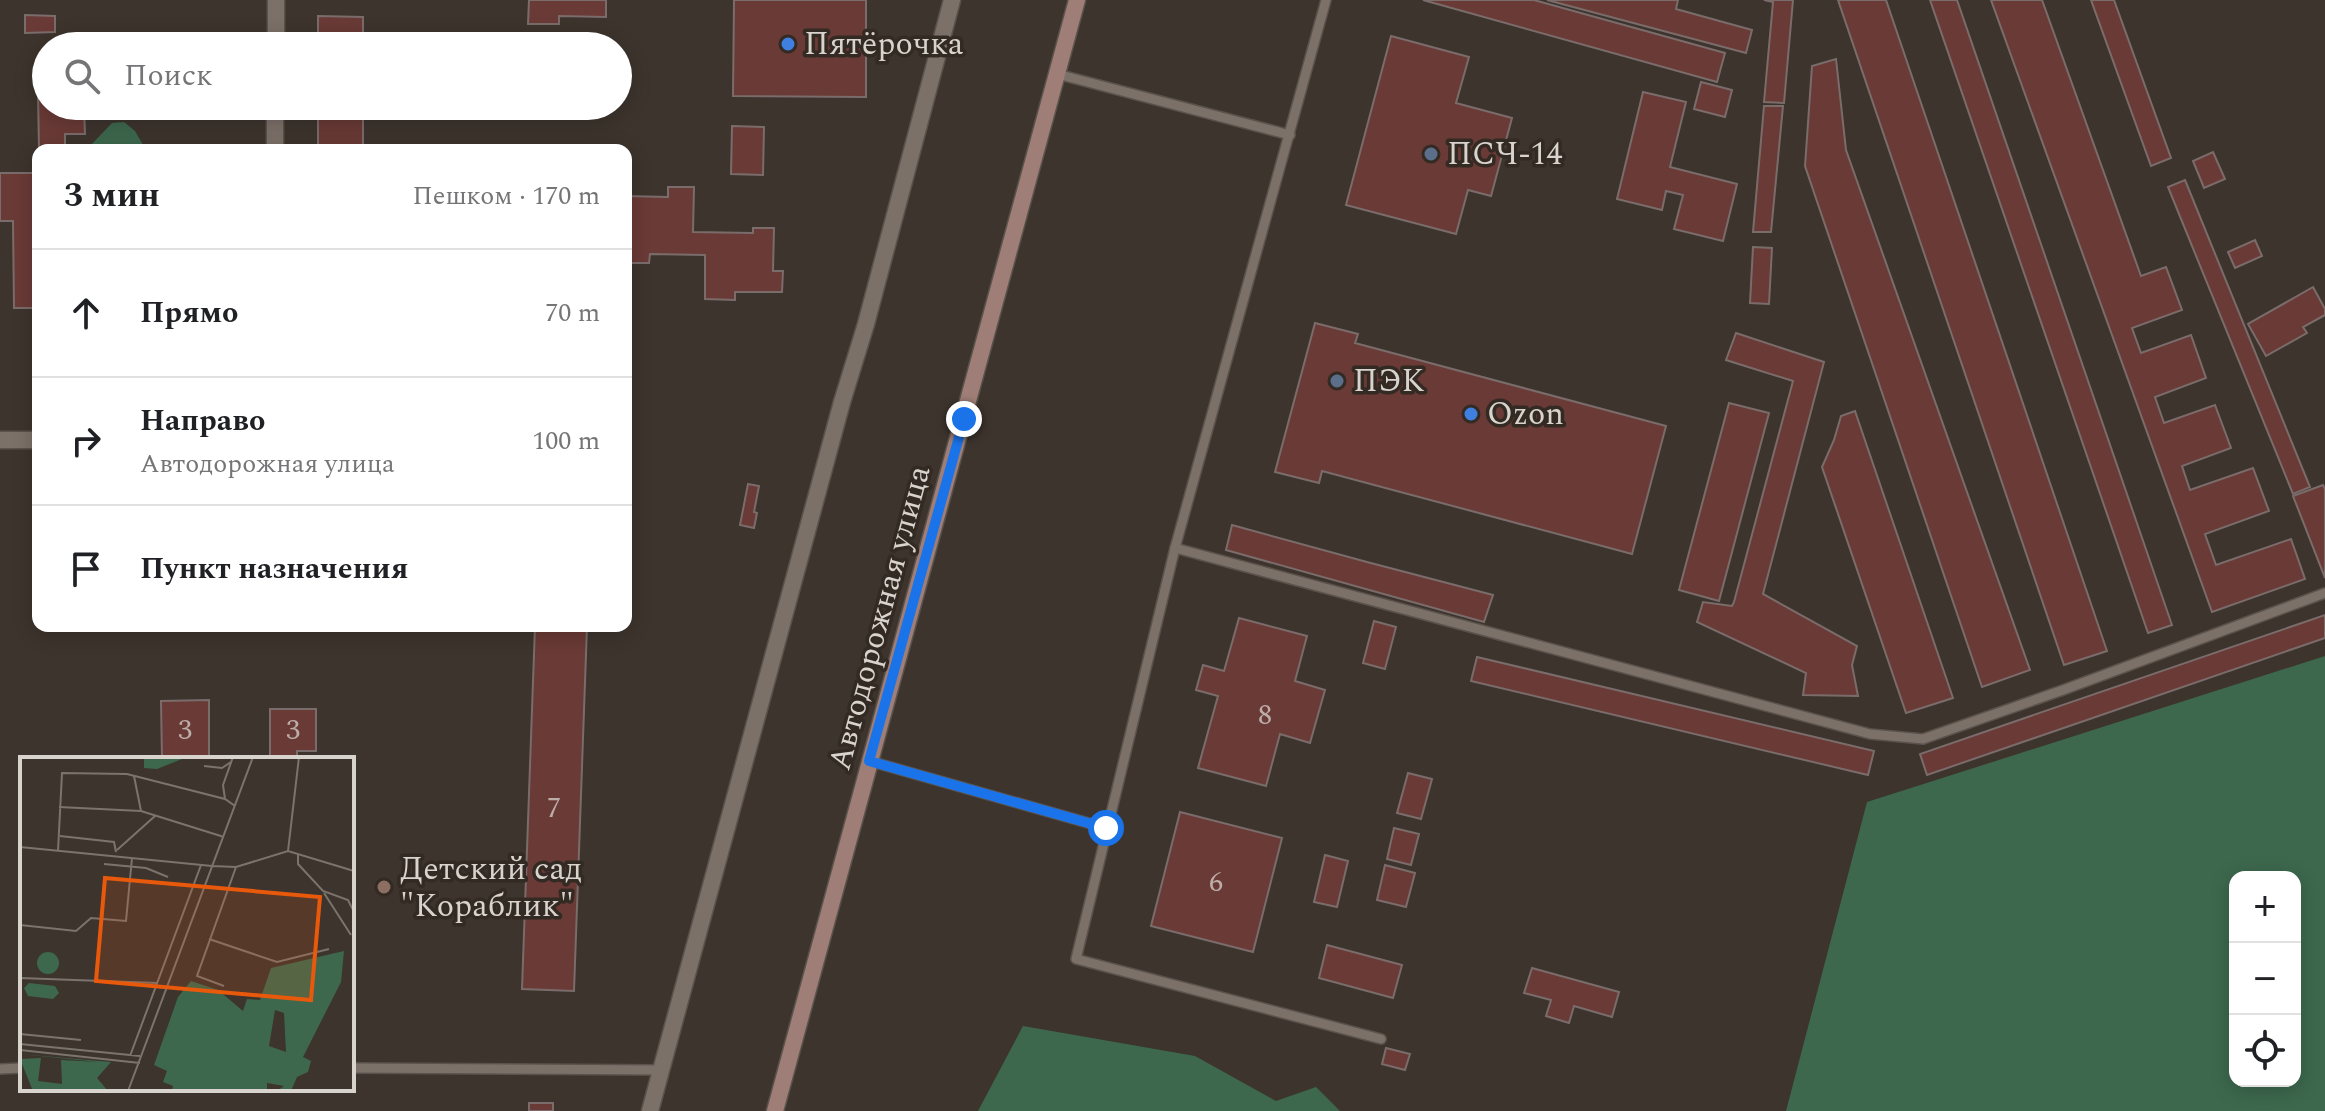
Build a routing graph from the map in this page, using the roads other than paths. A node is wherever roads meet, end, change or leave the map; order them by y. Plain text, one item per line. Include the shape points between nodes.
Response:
1 (276, 0) edge
2 (952, 0) edge
3 (1077, 0) edge
4 (1326, 0) edge
5 (276, 32) edge
6 (1057, 74) junction
7 (275, 120) edge
8 (1290, 135) junction
9 (275, 144) edge
10 (0, 440) edge
11 (32, 440) edge
12 (1175, 548) junction
13 (2325, 593) edge
14 (869, 761) junction
15 (1106, 828) junction
16 (1381, 1039) dead end
17 (20, 1068) edge
18 (354, 1068) edge
19 (0, 1069) edge
20 (663, 1070) junction
21 (650, 1111) edge
22 (775, 1111) edge

1 - 5 street
2 - 20 street
3 - 6 main road, Автодорожная улица
4 - 8 lane
6 - 8 lane
6 - 14 main road, Автодорожная улица
7 - 9 street
8 - 12 lane
10 - 11 street
12 - 13 lane via 1870,734 1923,739
12 - 15 lane
14 - 15 lane
14 - 22 main road, Автодорожная улица
15 - 16 lane via 1076,959
17 - 19 lane
18 - 20 lane
20 - 21 street

